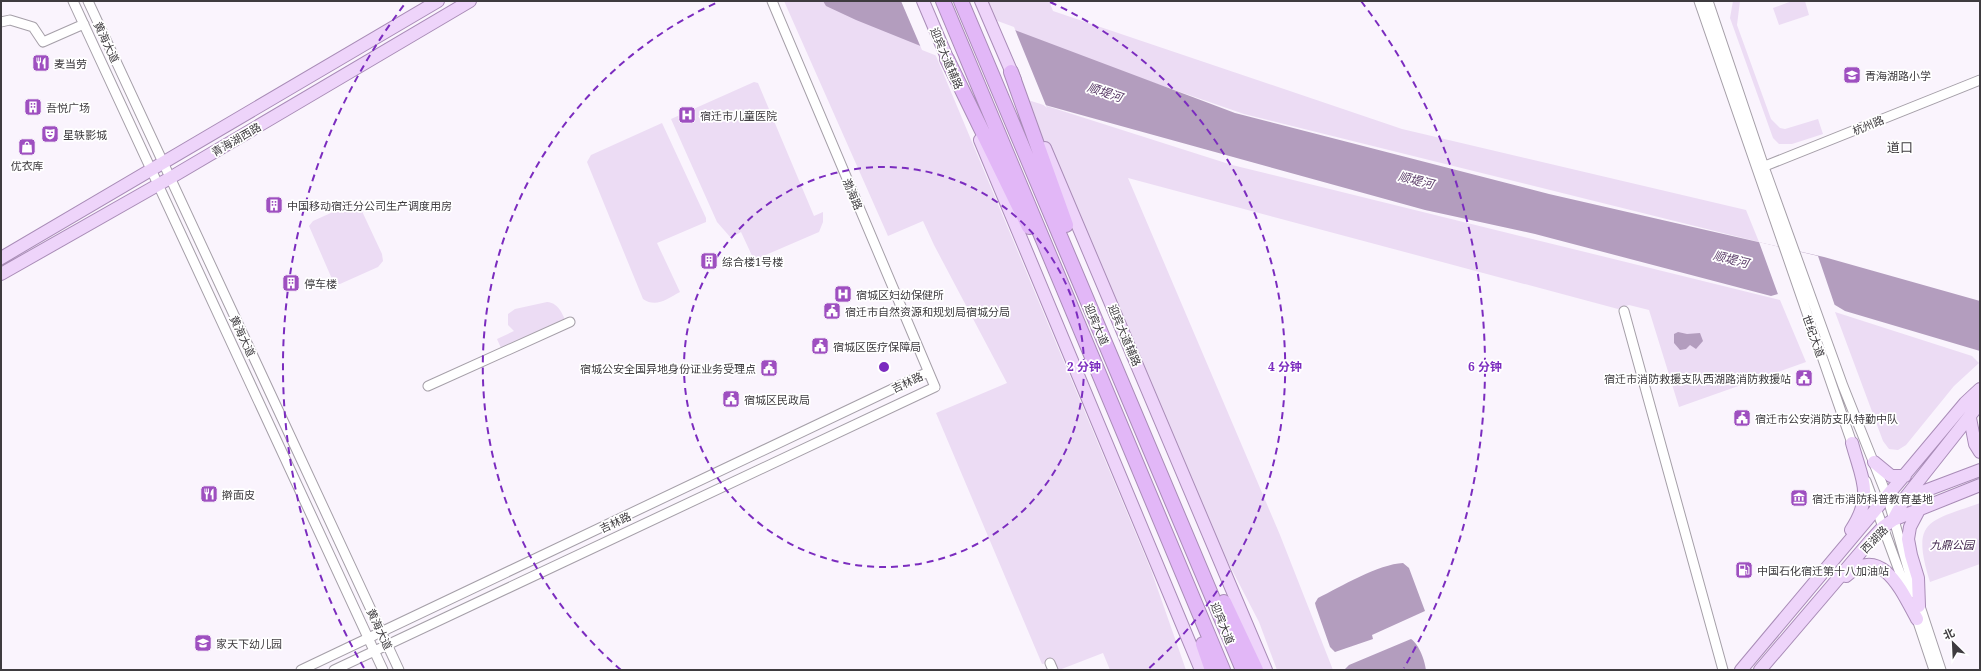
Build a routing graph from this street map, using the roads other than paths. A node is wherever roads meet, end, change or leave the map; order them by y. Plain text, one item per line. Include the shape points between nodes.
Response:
1 (73, 1) edge
2 (88, 1) edge
3 (438, 1) edge
4 (470, 1) edge
5 (772, 1) edge
6 (923, 1) edge
7 (943, 1) edge
8 (961, 1) edge
9 (981, 1) edge
10 (1699, 1) edge
11 (1708, 1) edge
12 (1, 22) edge
13 (84, 24) junction
14 (947, 59) junction
15 (1010, 72) joint
16 (1980, 80) edge
17 (1024, 105) junction
18 (163, 164) junction
19 (1760, 168) junction
20 (151, 171) junction
21 (170, 178) junction
22 (158, 185) junction
23 (1788, 246) junction
24 (1, 258) edge
25 (1, 274) edge
26 (1090, 308) junction
27 (1624, 311) dead end
28 (570, 322) dead end
29 (928, 372) junction
30 (428, 386) dead end
31 (935, 387) joint
32 (1980, 389) edge
33 (1980, 403) edge
34 (1970, 418) junction
35 (1122, 428) junction
36 (1852, 443) junction
37 (1131, 447) junction
38 (1980, 452) edge
39 (1874, 462) junction
40 (1158, 468) junction
41 (1980, 470) edge
42 (1905, 476) junction
43 (1980, 485) edge
44 (1905, 498) junction
45 (1888, 500) junction
46 (1920, 508) junction
47 (1876, 510) junction
48 (1893, 520) junction
49 (1883, 527) junction
50 (1803, 596) junction
51 (1919, 606) junction
52 (1811, 611) junction
53 (1917, 619) junction
54 (382, 632) junction
55 (368, 638) junction
56 (388, 645) junction
57 (374, 651) junction
58 (301, 670) edge
59 (334, 670) edge
60 (383, 670) edge
61 (399, 670) edge
62 (1201, 670) edge
63 (1212, 670) edge
64 (1223, 670) edge
65 (1243, 670) edge
66 (1256, 670) edge
67 (1266, 670) edge
68 (1723, 670) edge
69 (1741, 670) edge
70 (1760, 670) edge
71 (1934, 670) edge
72 (1941, 670) edge

1 - 13 street, 黄海大道
2 - 18 street, 黄海大道
3 - 18 main road, 青海湖西路
4 - 21 main road, 青海湖西路
5 - 29 street, 渤海路
6 - 14 main road, 迎宾大道辅路
7 - 35 highway, 迎宾大道
8 - 26 highway, 迎宾大道
9 - 15 main road
10 - 19 street, 世纪大道
11 - 19 street, 世纪大道
12 - 13 street via 10,20 33,27 43,42
13 - 20 street, 黄海大道
14 - 35 highway via 1033,235 1086,361
14 - 62 main road, 迎宾大道辅路
15 - 17 highway
16 - 19 street, 杭州路
17 - 26 highway via 1072,241
17 - 67 main road, 迎宾大道辅路
18 - 20 main road, 青海湖西路
18 - 21 street, 黄海大道
19 - 23 street, 世纪大道
20 - 22 street, 黄海大道
20 - 24 main road, 青海湖西路
21 - 22 main road, 青海湖西路
21 - 54 street, 黄海大道
22 - 25 main road, 青海湖西路
22 - 55 street, 黄海大道
23 - 36 street, 世纪大道 via 1803,304
23 - 39 street, 世纪大道
26 - 40 highway, 迎宾大道
27 - 68 street
28 - 30 street
29 - 31 street, 渤海路
29 - 54 street, 吉林路
31 - 56 street, 吉林路
32 - 42 main road, 西湖路 via 1965,403
33 - 34 main road, 西湖路
34 - 38 main road via 1975,444
34 - 44 main road, 西湖路
35 - 37 highway, 迎宾大道
36 - 47 street, 世纪大道
36 - 50 main road via 1864,487 1863,508 1848,534
37 - 63 highway via 1139,485
37 - 64 highway, 迎宾大道
39 - 42 main road via 1891,476
39 - 45 street, 世纪大道
40 - 65 highway, 迎宾大道
40 - 66 highway via 1179,498
41 - 44 main road
42 - 45 main road, 西湖路
43 - 46 main road
44 - 45 main road
44 - 48 main road, 西湖路
45 - 47 main road, 西湖路
45 - 48 street, 世纪大道
46 - 48 main road
46 - 51 main road via 1910,527 1908,539 1918,578
47 - 49 street, 世纪大道
47 - 50 main road, 西湖路
48 - 49 main road, 西湖路
48 - 51 street, 世纪大道
49 - 52 main road, 西湖路
49 - 53 street, 世纪大道
50 - 69 main road, 西湖路
51 - 72 street, 世纪大道
52 - 53 main road via 1847,574 1858,568 1875,566 1894,578
52 - 70 main road, 西湖路
53 - 71 street, 世纪大道
54 - 55 street, 吉林路
54 - 56 street, 黄海大道
55 - 57 street, 黄海大道
55 - 58 street, 吉林路
56 - 57 street, 吉林路
56 - 61 street, 黄海大道
57 - 59 street, 吉林路
57 - 60 street, 黄海大道

